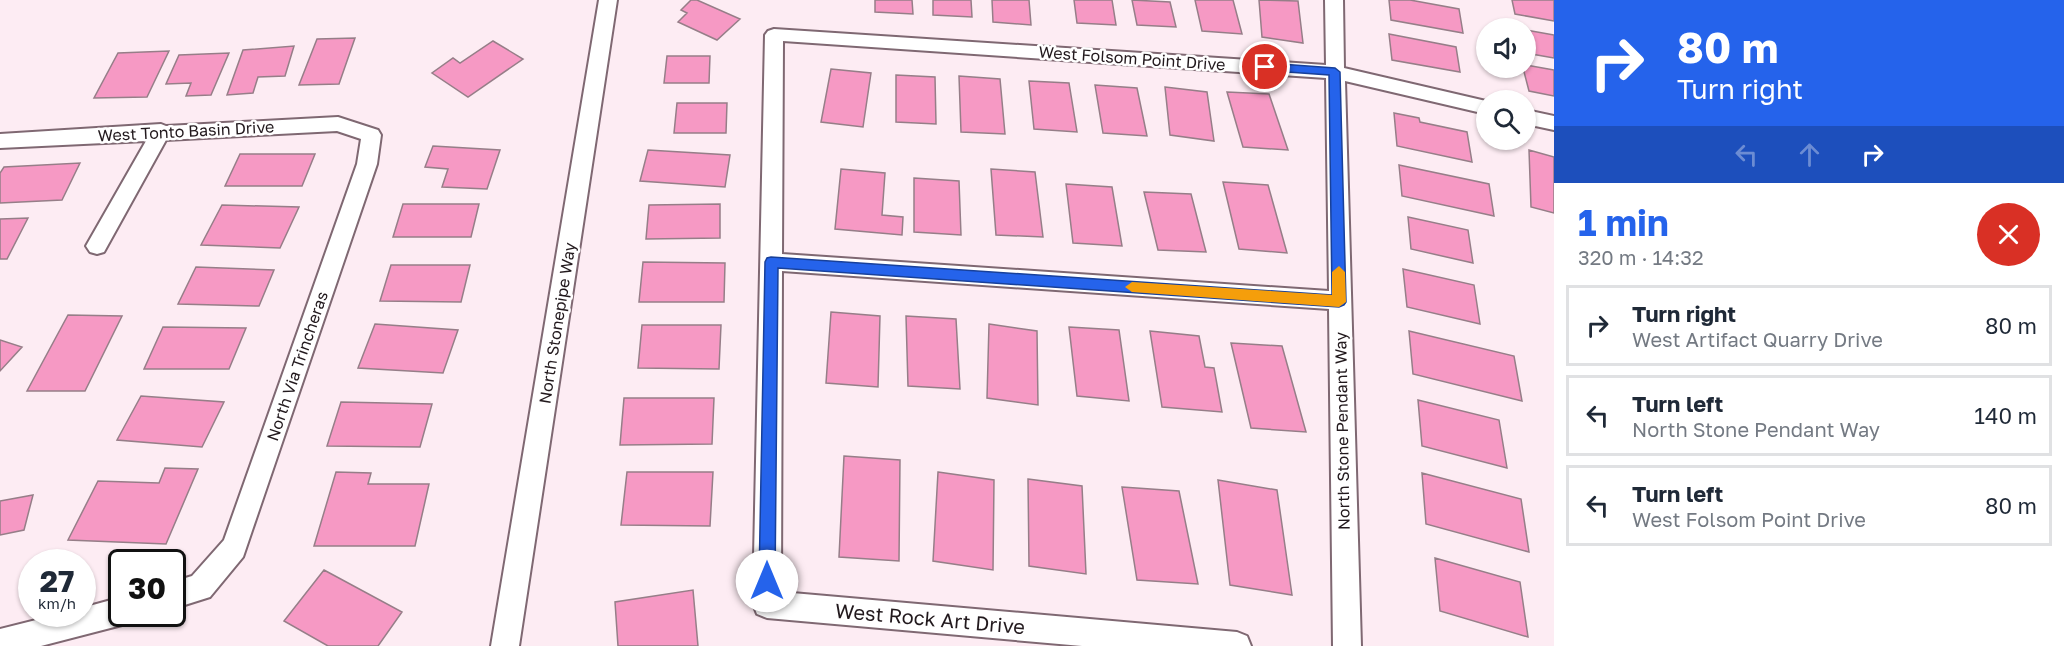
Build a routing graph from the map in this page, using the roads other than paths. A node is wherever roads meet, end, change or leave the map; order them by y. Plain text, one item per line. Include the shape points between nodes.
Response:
1 (608, 0) edge
2 (1334, 0) edge
3 (1335, 72) junction
4 (1476, 105) edge
5 (1536, 119) edge
6 (1554, 123) edge
7 (161, 131) junction
8 (371, 135) joint
9 (0, 141) edge
10 (97, 246) dead end
11 (771, 262) junction
12 (1339, 302) junction
13 (186, 592) edge
14 (108, 615) edge
15 (1064, 638) edge
16 (0, 643) edge
17 (505, 646) edge
18 (1237, 646) edge
19 (1347, 646) edge

1 - 17 street, North Stonepipe Way
2 - 3 street, North Stone Pendant Way
3 - 4 street, West Folsom Point Drive
3 - 11 street, West Folsom Point Drive via 774,35
3 - 12 street, North Stone Pendant Way
5 - 6 street
7 - 8 street, West Tonto Basin Drive via 338,124
7 - 9 street, West Tonto Basin Drive
7 - 10 street
8 - 13 street, North Via Trincheras via 367,164 234,548 200,587
11 - 12 street
11 - 15 street, West Rock Art Drive via 767,604
12 - 19 street, North Stone Pendant Way
14 - 16 street
15 - 18 street, West Rock Art Drive

